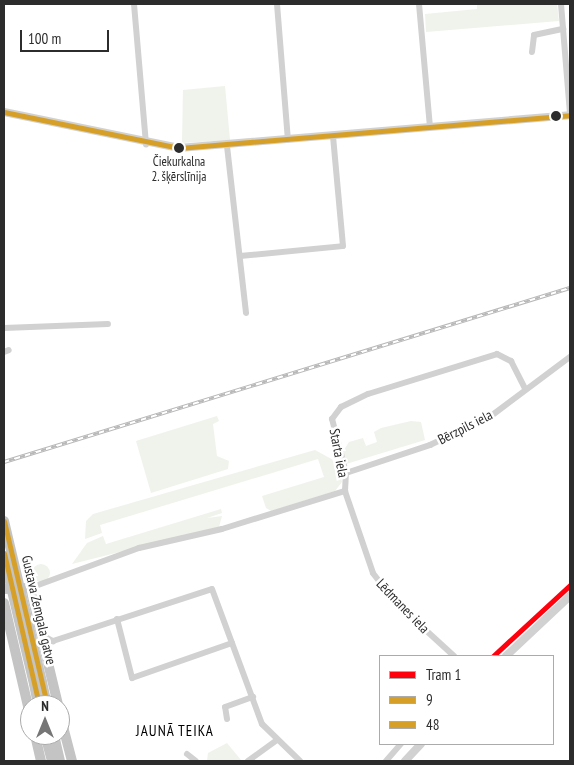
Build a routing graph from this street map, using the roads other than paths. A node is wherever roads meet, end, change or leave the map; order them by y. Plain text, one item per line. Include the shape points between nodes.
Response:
1 (134, 4) edge
2 (276, 4) edge
3 (419, 4) edge
4 (561, 4) edge
5 (563, 29) junction
6 (532, 52) dead end
7 (4, 112) edge
8 (570, 114) edge
9 (430, 128) junction
10 (333, 136) junction
11 (288, 140) junction
12 (146, 144) junction
13 (227, 146) junction
14 (240, 256) junction
15 (246, 313) dead end
16 (108, 324) dead end
17 (4, 328) edge
18 (570, 356) edge
19 (525, 389) junction
20 (346, 473) junction
21 (345, 491) junction
22 (4, 521) edge
23 (4, 557) edge
24 (70, 563) dead end
25 (72, 572) junction
26 (4, 588) edge
27 (30, 588) junction
28 (570, 596) edge
29 (4, 603) edge
30 (118, 619) junction
31 (42, 635) junction
32 (53, 641) junction
33 (232, 642) junction
34 (47, 654) junction
35 (453, 655) edge
36 (507, 655) edge
37 (38, 683) junction
38 (26, 695) edge
39 (38, 695) edge
40 (43, 695) edge
41 (56, 695) edge
42 (253, 697) junction
43 (227, 719) dead end
44 (277, 740) junction
45 (37, 745) edge
46 (48, 745) edge
47 (56, 745) edge
48 (68, 745) edge
49 (400, 745) edge
50 (419, 745) edge
51 (187, 754) dead end
52 (41, 761) edge
53 (52, 761) edge
54 (60, 761) edge
55 (72, 761) edge
56 (196, 761) edge
57 (248, 761) edge
58 (300, 761) edge
59 (386, 761) edge
60 (405, 761) edge

1 - 12 street
2 - 11 street
3 - 9 street
4 - 5 street
5 - 6 street via 534,35
5 - 8 street
7 - 12 street
8 - 9 street
9 - 10 street
10 - 11 street
10 - 14 street via 343,246
11 - 13 street
12 - 13 street
13 - 14 street
14 - 15 street
16 - 17 street
18 - 19 street, Bērzpils iela
19 - 20 street, Bērzpils iela via 475,424
19 - 20 street, Starta iela via 511,361 497,354 356,399 336,410 332,419
20 - 21 street, Starta iela
21 - 25 street, Starta iela via 222,529 139,548
21 - 35 street, Lēdmanes iela via 373,574 397,604
22 - 37 main road, Gustava Zemgala gatve, bridge
23 - 37 main road, Gustava Zemgala gatve, bridge
24 - 25 street
25 - 27 street, Starta iela
26 - 27 main road
27 - 31 main road
28 - 36 street
29 - 38 main road
30 - 32 street, Gustava Zemgala gatve
30 - 33 street, Gustava Zemgala gatve via 212,589
30 - 33 street via 132,678
31 - 32 street, Gustava Zemgala gatve
31 - 34 main road
32 - 34 street, Gustava Zemgala gatve
33 - 42 street
34 - 41 main road
37 - 39 main road, Gustava Zemgala gatve
37 - 40 main road, Gustava Zemgala gatve
42 - 43 street via 225,707
42 - 44 street via 262,724
44 - 57 street
44 - 58 street
45 - 52 main road
46 - 53 main road
47 - 54 main road
48 - 55 main road
49 - 59 street
50 - 60 street
51 - 56 street

